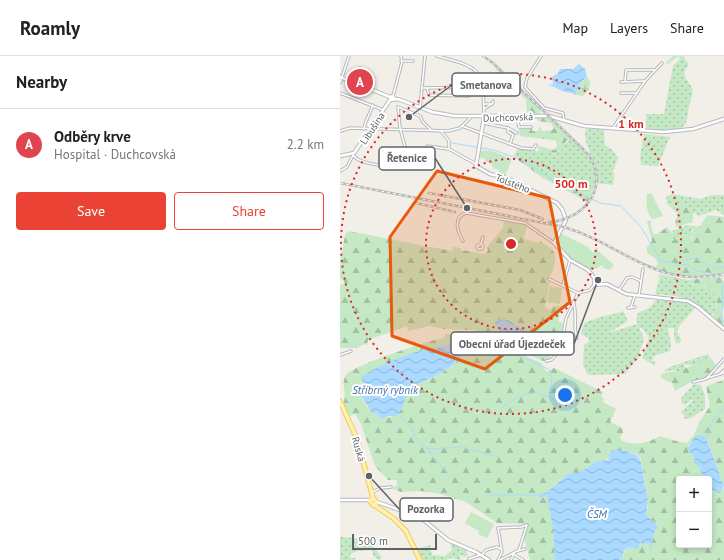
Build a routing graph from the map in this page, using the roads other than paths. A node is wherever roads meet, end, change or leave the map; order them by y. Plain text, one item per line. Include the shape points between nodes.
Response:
1 (349, 56) edge
2 (401, 56) edge
3 (425, 56) edge
4 (437, 56) edge
5 (541, 56) edge
6 (401, 61) junction
7 (413, 61) dead end
8 (662, 63) dead end
9 (654, 70) junction
10 (341, 77) edge
11 (625, 81) junction
12 (621, 82) dead end
13 (645, 82) junction
14 (340, 83) edge
15 (471, 87) junction
16 (483, 87) junction
17 (422, 88) junction
18 (427, 88) junction
19 (340, 93) edge
20 (621, 93) dead end
21 (637, 93) junction
22 (392, 97) junction
23 (484, 104) junction
24 (373, 105) junction
25 (420, 108) junction
26 (484, 109) junction
27 (383, 110) junction
28 (517, 116) junction
29 (484, 117) junction
30 (470, 118) junction
31 (724, 119) edge
32 (564, 120) junction
33 (483, 123) junction
34 (462, 126) junction
35 (531, 127) dead end
36 (508, 128) junction
37 (613, 128) junction
38 (364, 129) junction
39 (371, 129) junction
40 (400, 130) junction
41 (431, 130) junction
42 (340, 131) edge
43 (440, 131) junction
44 (482, 133) junction
45 (517, 133) dead end
46 (510, 144) junction
47 (536, 145) dead end
48 (427, 146) dead end
49 (406, 147) dead end
50 (449, 149) junction
51 (353, 155) junction
52 (340, 156) edge
53 (476, 164) junction
54 (396, 167) dead end
55 (340, 171) edge
56 (483, 237) dead end
57 (463, 240) dead end
58 (554, 243) junction
59 (481, 244) dead end
60 (570, 260) junction
61 (643, 269) dead end
62 (549, 279) dead end
63 (641, 281) junction
64 (563, 285) junction
65 (594, 285) junction
66 (619, 290) junction
67 (578, 293) junction
68 (635, 295) junction
69 (639, 295) junction
70 (574, 304) junction
71 (635, 307) dead end
72 (724, 329) edge
73 (577, 338) dead end
74 (351, 351) dead end
75 (340, 355) edge
76 (724, 360) edge
77 (546, 361) dead end
78 (724, 370) edge
79 (724, 373) edge
80 (719, 376) junction
81 (708, 378) junction
82 (693, 382) dead end
83 (340, 401) edge
84 (391, 487) dead end
85 (372, 492) junction
86 (372, 499) junction
87 (340, 500) edge
88 (375, 503) junction
89 (525, 549) dead end
90 (501, 550) junction
91 (514, 553) junction
92 (482, 555) junction
93 (520, 559) edge
94 (420, 560) edge
95 (469, 560) edge
96 (490, 560) edge
97 (501, 560) edge
98 (511, 560) edge
99 (523, 560) edge

1 - 10 street
2 - 6 street
3 - 17 street
4 - 16 street via 475,69
5 - 32 street via 525,80 525,87 544,108 563,113
6 - 7 street
6 - 22 street
8 - 9 street
9 - 11 street via 626,70
9 - 13 street
10 - 14 street
10 - 22 street, Duchcovská
11 - 12 street
11 - 13 street
13 - 21 street
15 - 16 street
15 - 18 street
15 - 18 street via 472,94 469,96 429,95
16 - 23 street
17 - 18 street
17 - 25 street
19 - 24 street
20 - 21 street
21 - 37 street
22 - 25 street, Duchcovská
22 - 27 street, Libušina
23 - 26 street
23 - 26 street via 492,102
24 - 27 street
24 - 38 street, Libušina
25 - 30 street, Duchcovská
26 - 29 street
27 - 39 street, Libušina
28 - 29 street, Duchcovská
28 - 32 street, Duchcovská via 548,116
28 - 35 street via 519,127
29 - 30 street, Duchcovská
29 - 33 street
30 - 34 street
31 - 37 street, Duchcovská via 681,131
32 - 37 street, Duchcovská via 583,126
33 - 36 street
33 - 44 street
34 - 43 street via 454,130
34 - 44 street
36 - 45 street
36 - 46 street via 508,132 513,136
38 - 39 street
38 - 42 street via 350,128
39 - 40 street
39 - 51 street, Libušina
40 - 41 street
40 - 41 street via 398,107 420,116
40 - 49 street
41 - 43 street
43 - 50 street via 449,141
44 - 46 street
44 - 53 street
46 - 47 street via 533,149
48 - 50 street
50 - 53 street
51 - 52 street
51 - 54 street via 367,162
51 - 55 street via 347,167
53 - 58 street, Tolstého via 490,174 507,178 556,202 566,219
56 - 59 street
57 - 58 street via 457,221 459,216 466,213 526,223
58 - 60 street
60 - 64 street
60 - 65 street via 587,270 595,279
61 - 63 street
62 - 64 street
63 - 66 street via 632,277 627,278
63 - 69 street
64 - 67 street
65 - 66 street via 607,284
65 - 67 street via 590,290
66 - 68 street
67 - 70 street
68 - 69 street
68 - 71 street via 630,308
69 - 72 street via 689,302
70 - 73 street via 574,330
70 - 77 street via 567,317 558,351 551,360
74 - 75 street
76 - 81 street
78 - 80 street
79 - 80 street
80 - 81 street
81 - 82 street via 701,382
83 - 85 main road, Ruská via 356,436
84 - 85 street
85 - 86 main road, Ruská
86 - 87 street
86 - 88 main road
88 - 92 street via 420,517 448,540
88 - 94 main road via 406,531
89 - 91 street
90 - 91 street via 498,530 500,527 527,525 519,550
90 - 92 street via 497,547 486,550
90 - 97 street
91 - 93 street
91 - 97 street
91 - 98 street
92 - 95 street
92 - 96 street
93 - 99 street

